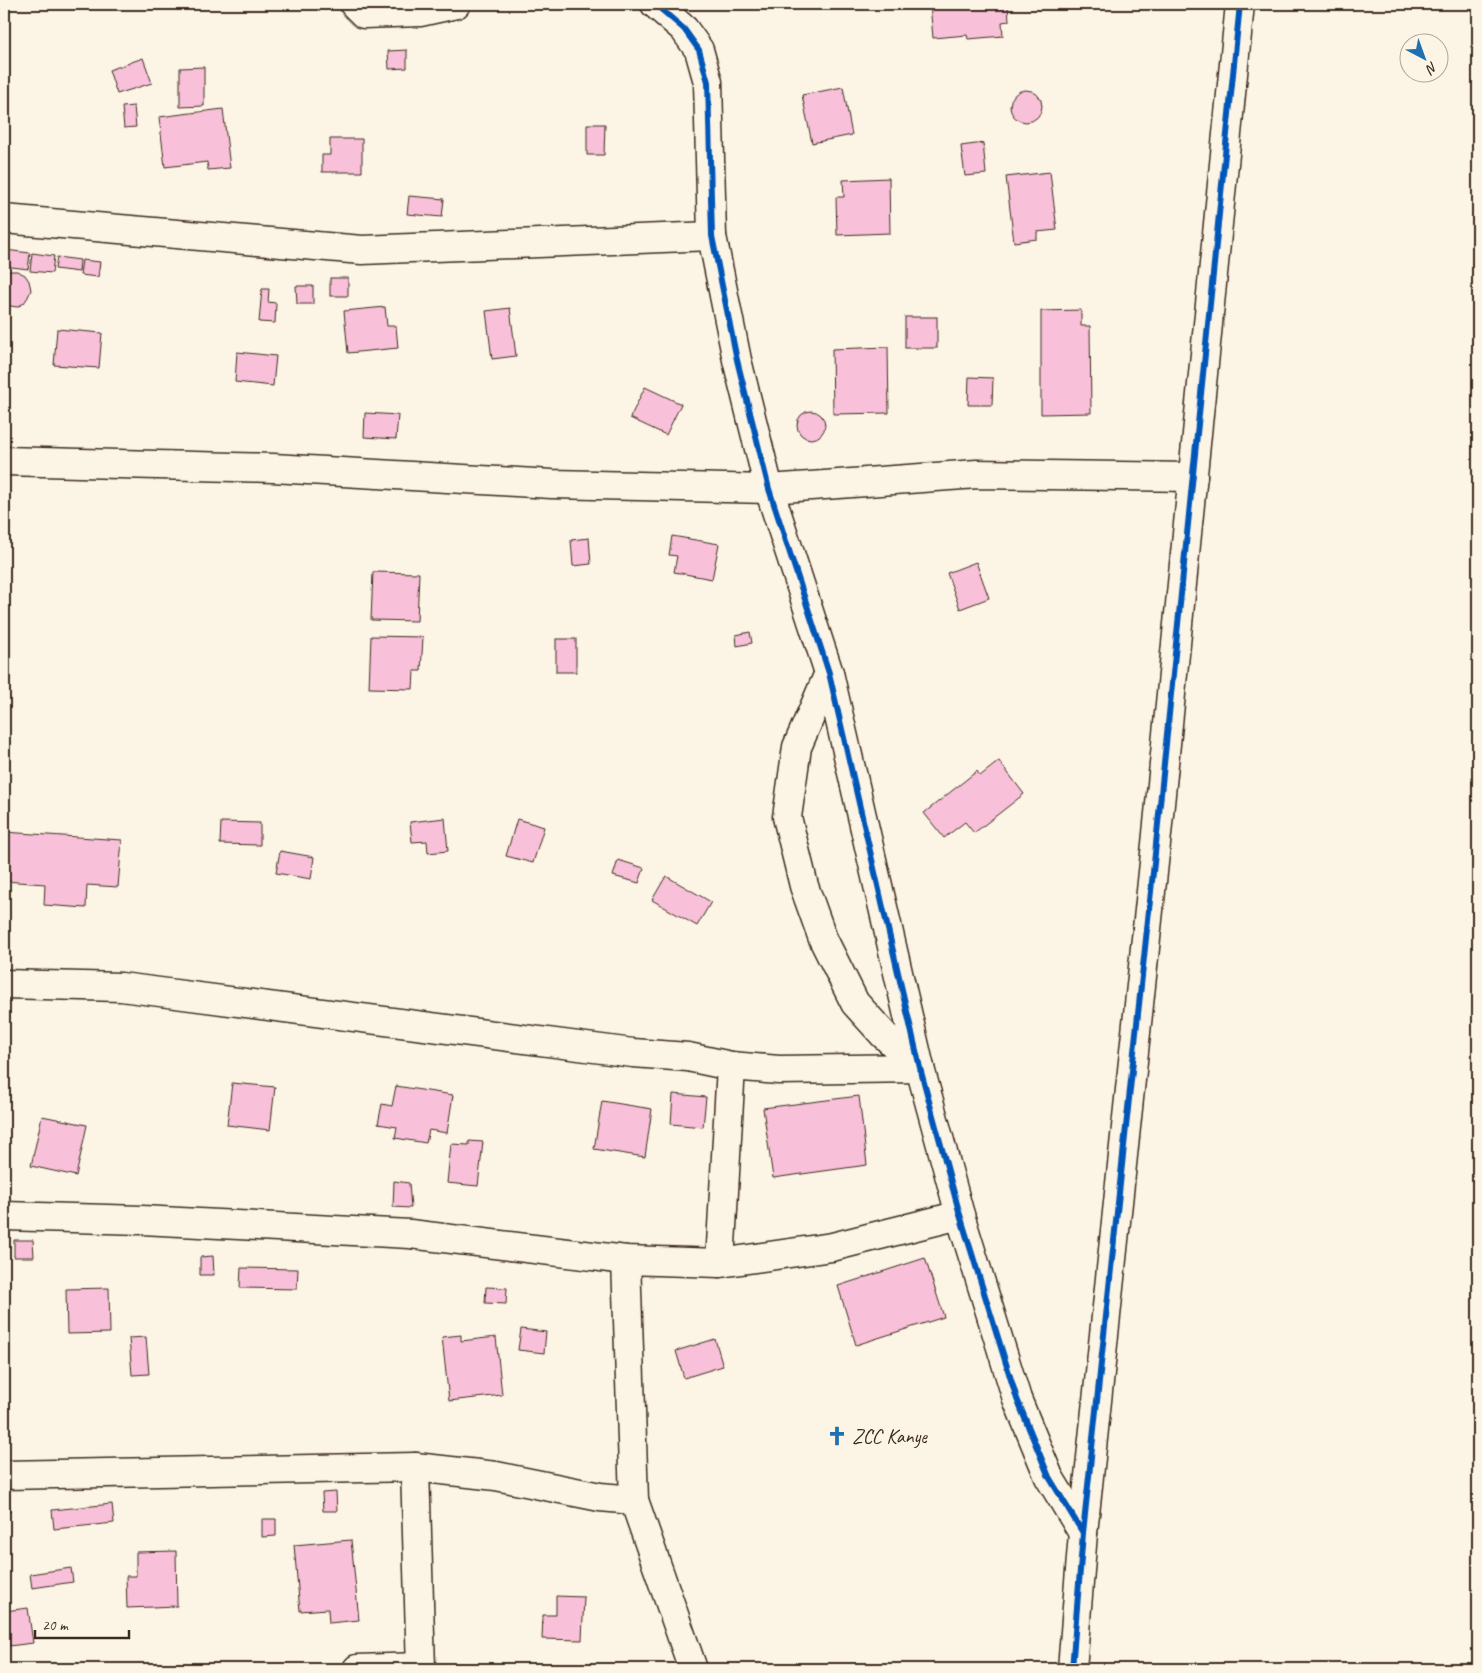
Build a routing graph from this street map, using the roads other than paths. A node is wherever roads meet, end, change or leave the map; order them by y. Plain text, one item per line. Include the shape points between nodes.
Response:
1 (354, 4) edge
2 (456, 4) edge
3 (655, 4) edge
4 (1240, 4) edge
5 (4, 219) edge
6 (712, 236) junction
7 (4, 461) edge
8 (1192, 477) junction
9 (768, 488) junction
10 (829, 673) junction
11 (4, 984) edge
12 (731, 1066) junction
13 (920, 1068) junction
14 (960, 1215) junction
15 (4, 1216) edge
16 (626, 1260) junction
17 (720, 1263) junction
18 (415, 1467) junction
19 (4, 1475) edge
20 (634, 1500) junction
21 (1082, 1533) junction
22 (421, 1668) edge
23 (357, 1669) edge
24 (694, 1669) edge
25 (1072, 1669) edge

1 - 2 street via 364,14 420,12
3 - 6 street via 684,29 699,50 708,82
4 - 8 street
5 - 6 street via 362,250
6 - 9 street
7 - 9 street via 273,468 552,484
8 - 9 street via 977,474
8 - 21 street
9 - 10 street
10 - 13 street
10 - 13 street via 797,747 787,817 804,886 823,939 855,1003
11 - 12 street via 121,987 633,1053 688,1056
12 - 13 street via 779,1070
12 - 17 street
13 - 14 street
14 - 17 street via 832,1247
14 - 21 street via 1017,1399 1049,1477
15 - 16 street via 410,1234
16 - 17 street
16 - 20 street
18 - 19 street
18 - 20 street via 496,1476 600,1497
18 - 22 street
20 - 24 street
21 - 25 street
22 - 23 street

